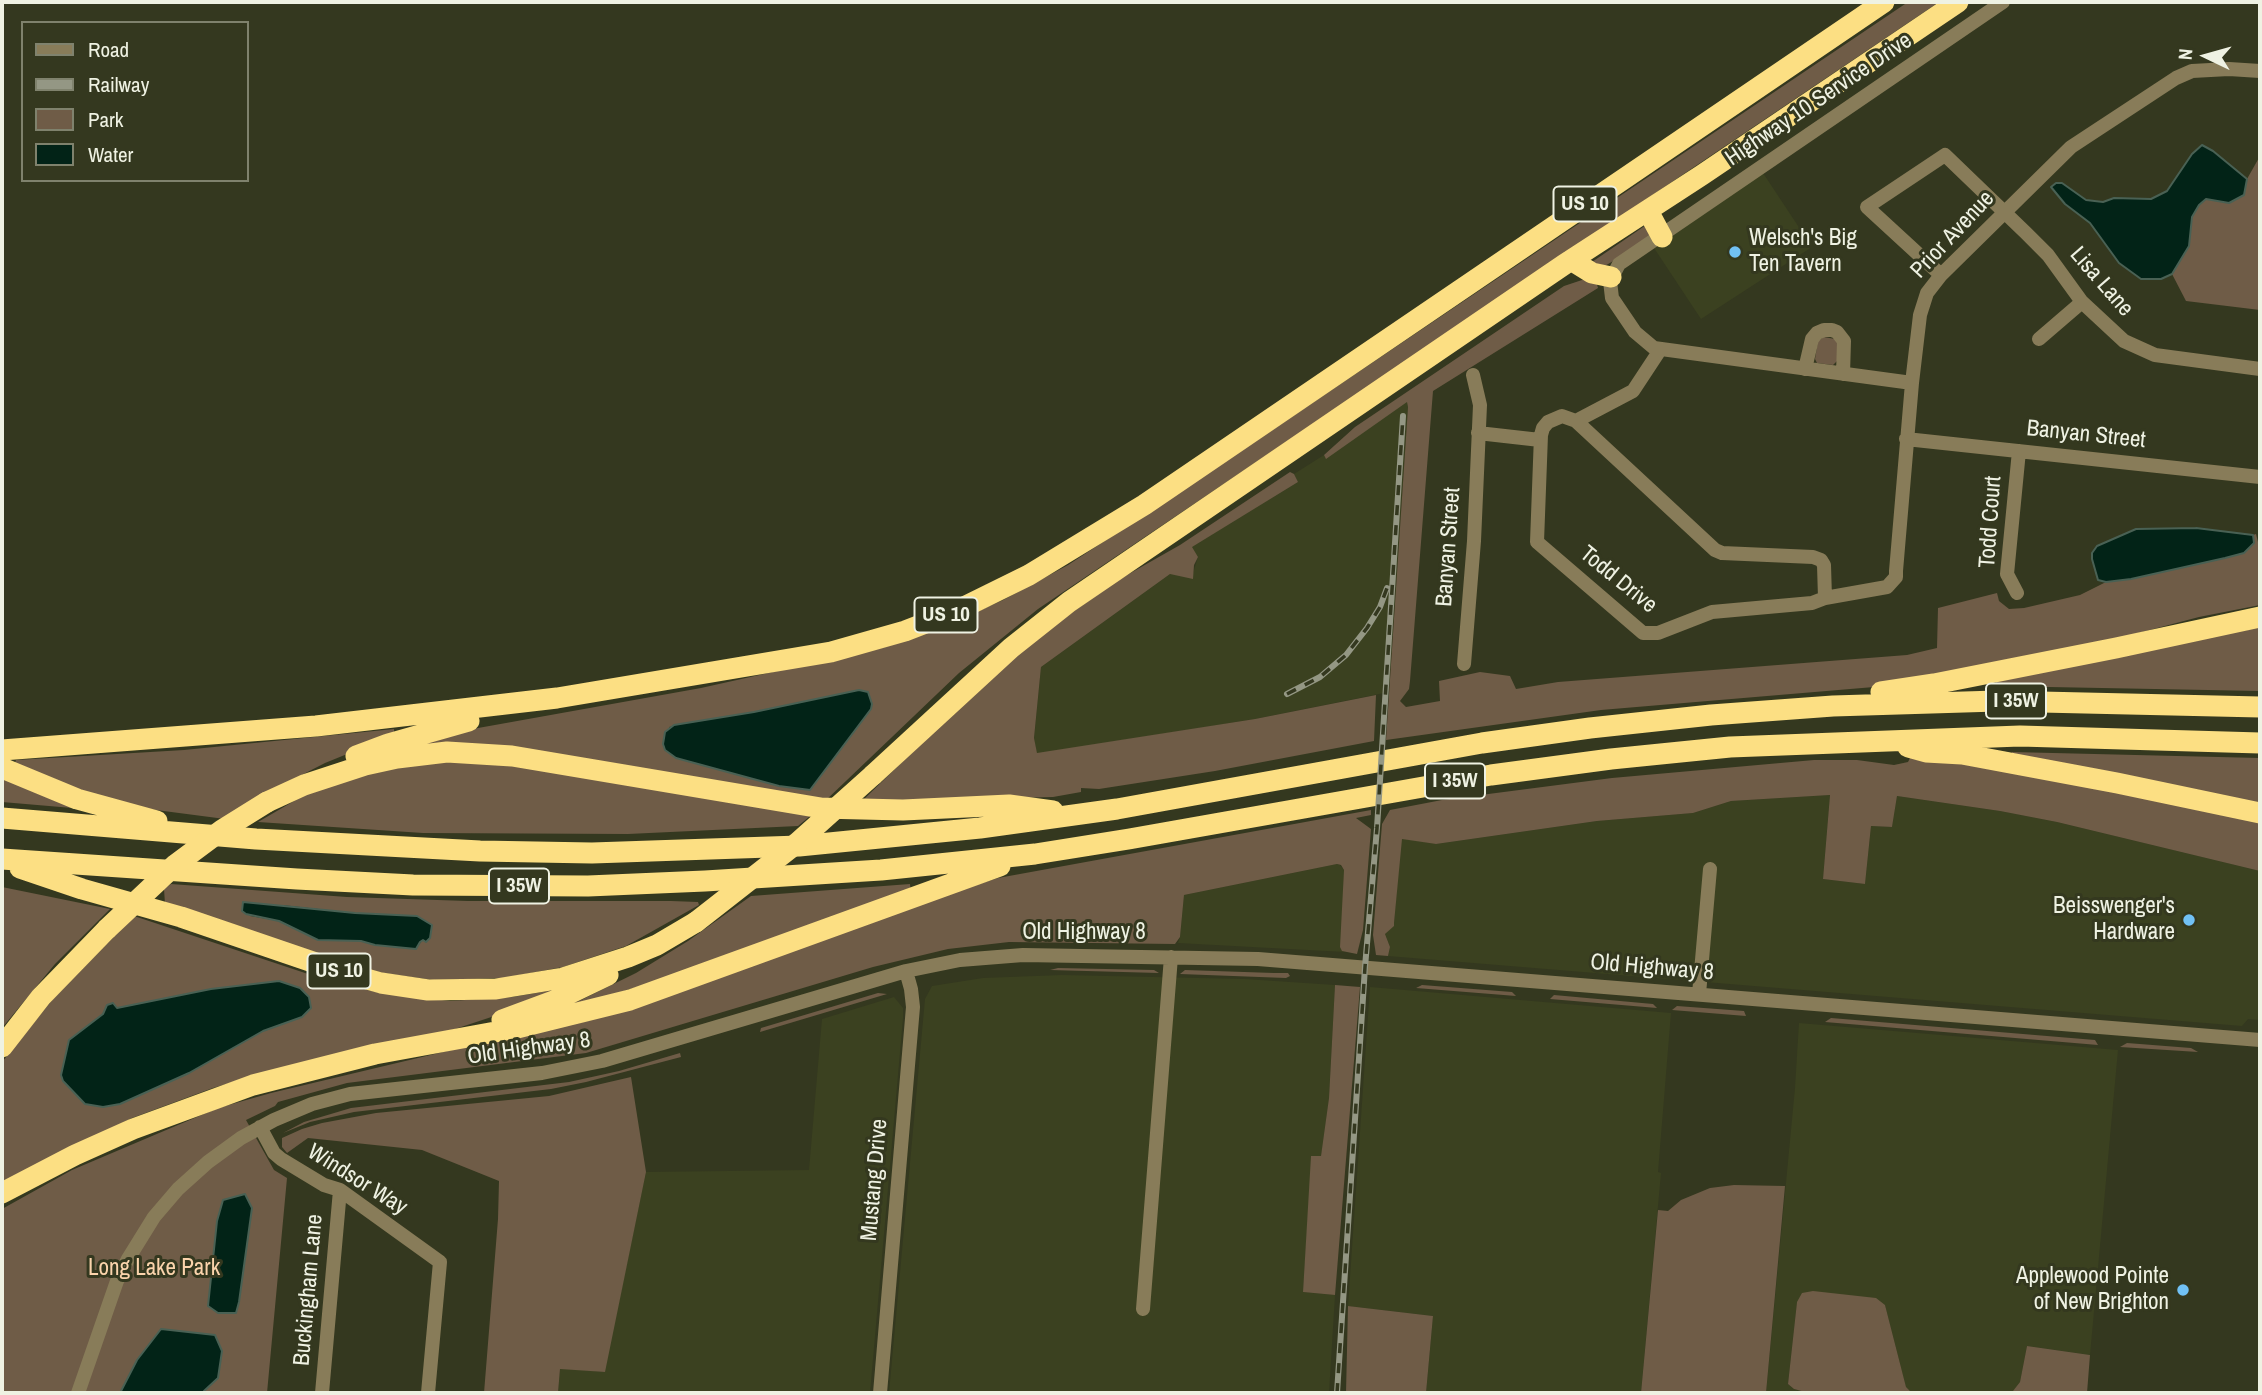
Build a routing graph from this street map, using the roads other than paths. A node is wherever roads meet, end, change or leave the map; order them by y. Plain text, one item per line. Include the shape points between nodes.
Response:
1 (1884, 2) edge
2 (1958, 2) edge
3 (2003, 2) edge
4 (2260, 71) edge
5 (1648, 211) junction
6 (2005, 213) junction
7 (1662, 237) junction
8 (1568, 262) junction
9 (1941, 275) junction
10 (1611, 277) junction
11 (2082, 302) junction
12 (2039, 339) dead end
13 (1660, 350) junction
14 (1805, 369) junction
15 (2260, 369) edge
16 (1843, 374) junction
17 (1473, 375) dead end
18 (1912, 383) junction
19 (1576, 422) junction
20 (1478, 433) junction
21 (1906, 439) junction
22 (1540, 440) junction
23 (2019, 451) junction
24 (2260, 477) edge
25 (2017, 593) dead end
26 (1825, 598) junction
27 (2260, 617) edge
28 (1464, 664) dead end
29 (557, 698) junction
30 (2260, 707) edge
31 (1753, 712) junction
32 (1878, 740) junction
33 (2260, 743) edge
34 (2, 750) edge
35 (2, 768) edge
36 (267, 802) junction
37 (2260, 813) edge
38 (1079, 814) junction
39 (2, 818) edge
40 (217, 836) junction
41 (1035, 854) junction
42 (2, 860) edge
43 (1710, 869) dead end
44 (689, 926) junction
45 (1171, 957) junction
46 (906, 971) junction
47 (1699, 995) junction
48 (2260, 1040) edge
49 (2, 1047) edge
50 (390, 1051) junction
51 (260, 1128) junction
52 (341, 1190) junction
53 (2, 1193) edge
54 (1143, 1309) dead end
55 (78, 1393) edge
56 (323, 1393) edge
57 (428, 1393) edge
58 (880, 1393) edge

1 - 29 highway, US 10 via 1277,416 1029,575 954,612 868,642
2 - 5 highway, US 10
3 - 7 street, Highway 10 Service Drive
4 - 6 street, Prior Avenue via 2210,69 2176,78 2071,147
5 - 7 highway
5 - 8 highway, US 10
6 - 9 street, Prior Avenue
6 - 9 street, Lisa Lane via 1945,155 1867,207
6 - 11 street, Lisa Lane via 2048,256
7 - 10 street via 1619,264
8 - 10 highway
8 - 44 highway, US 10, bridge via 1069,602 1011,648 797,844
9 - 18 street, Prior Avenue via 1923,302
10 - 13 street via 1612,298 1635,332
11 - 12 street
11 - 15 street, Lisa Lane via 2111,331 2139,349 2171,359
13 - 14 street
13 - 19 street via 1633,391
14 - 16 street
14 - 16 street via 1812,339 1832,330 1844,341
16 - 18 street
17 - 20 street, Banyan Street via 1480,405
18 - 21 street, Todd Drive
19 - 22 street via 1555,418 1543,428
19 - 26 street via 1715,550 1821,560
20 - 22 street
20 - 28 street, Banyan Street
21 - 23 street, Banyan Street
21 - 26 street, Todd Drive via 1895,577 1884,588
22 - 26 street, Todd Drive via 1537,542 1643,633 1658,633 1712,612
23 - 24 street, Banyan Street
23 - 25 street, Todd Court via 2007,574
27 - 31 highway via 1934,684
29 - 34 highway, US 10 via 316,726
29 - 36 highway via 388,744 312,775
30 - 31 highway, I 35W via 1997,701
31 - 38 highway, I 35W via 1494,741
32 - 33 highway, I 35W via 2020,736
32 - 37 highway
32 - 41 highway, I 35W via 1730,747 1551,766
35 - 40 highway via 76,799
36 - 38 highway via 365,765 430,753 468,753 512,756 821,808 1009,805
36 - 49 highway, bridge via 175,865 41,998
38 - 40 highway, I 35W via 855,841 667,852 480,851
39 - 40 highway, I 35W
41 - 42 highway, I 35W via 881,870 530,886 355,883
41 - 50 highway via 630,1000 517,1028
42 - 44 highway, US 10 via 341,972 428,990 496,989 563,978 628,957
43 - 47 street
44 - 50 highway via 635,961 556,1000 474,1030
45 - 46 street, Old Highway 8 via 999,956
45 - 47 street, Old Highway 8 via 1297,961
45 - 54 street
46 - 51 street, Old Highway 8 via 602,1061 542,1073 350,1094 304,1107
46 - 58 street, Mustang Drive via 912,1019
47 - 48 street, Old Highway 8
50 - 53 highway via 309,1069 193,1105 75,1155
51 - 52 street, Windsor Way via 281,1159
51 - 55 street, Old Highway 8 via 188,1179 141,1237 111,1296
52 - 56 street, Buckingham Lane
52 - 57 street, Windsor Way via 440,1262

